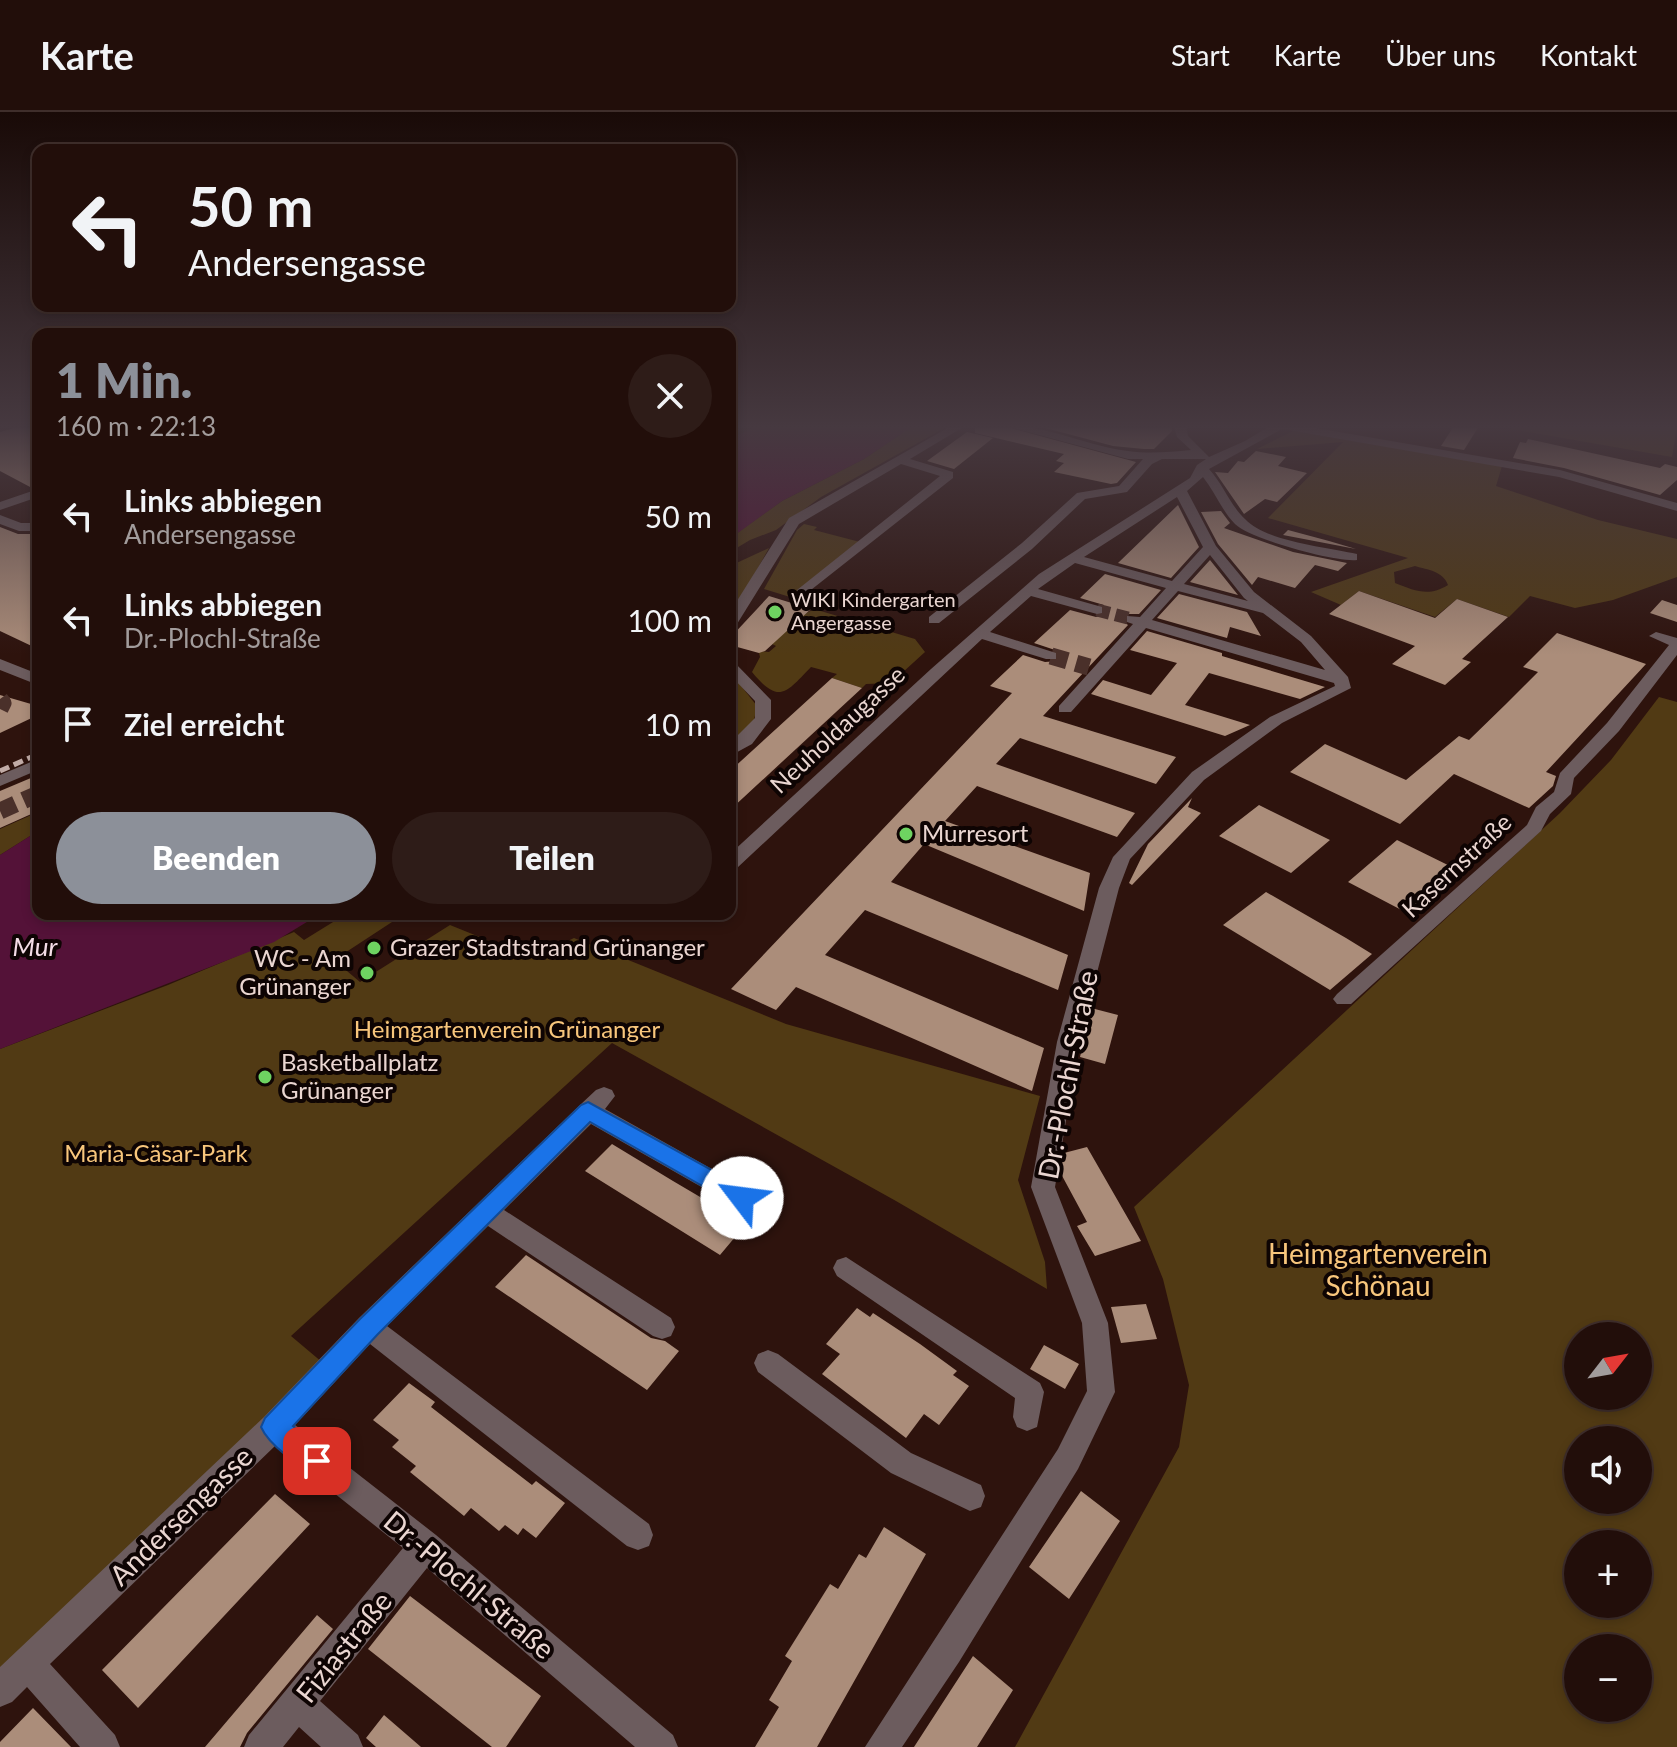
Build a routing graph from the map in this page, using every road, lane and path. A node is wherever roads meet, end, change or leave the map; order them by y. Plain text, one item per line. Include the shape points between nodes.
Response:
1 (826, 502) edge
2 (915, 502) edge
3 (1074, 502) edge
4 (1160, 502) edge
5 (1186, 502) edge
6 (1227, 502) edge
7 (0, 519) edge
8 (32, 527) edge
9 (1210, 547) junction
10 (1352, 557) dead end
11 (1071, 558) junction
12 (1175, 585) junction
13 (1029, 591) junction
14 (802, 593) dead end
15 (1097, 610) tunnel mouth
16 (1265, 610) junction
17 (736, 614) edge
18 (934, 620) dead end
19 (1137, 620) junction
20 (980, 634) junction
21 (1656, 636) dead end
22 (1677, 644) edge
23 (1051, 656) tunnel mouth
24 (0, 664) edge
25 (736, 672) edge
26 (32, 677) edge
27 (1342, 680) junction
28 (1065, 709) dead end
29 (736, 747) edge
30 (32, 767) edge
31 (0, 781) edge
32 (736, 858) edge
33 (1344, 999) dead end
34 (742, 1198) dead end
35 (486, 1211) junction
36 (846, 1268) dead end
37 (368, 1327) junction
38 (662, 1327) dead end
39 (768, 1363) dead end
40 (1027, 1417) dead end
41 (274, 1427) junction
42 (970, 1496) dead end
43 (638, 1535) dead end
44 (425, 1546) junction
45 (27, 1663) junction
46 (0, 1690) edge
47 (298, 1704) junction
48 (655, 1745) edge
49 (103, 1747) edge
50 (261, 1747) edge
51 (346, 1747) edge
52 (882, 1747) edge

1 - 17 street via 794,521
2 - 14 street
3 - 18 street
4 - 11 street, Neuholdaugasse
5 - 9 street
6 - 10 street via 1252,532
7 - 8 street
9 - 12 street
9 - 16 street
11 - 12 street
11 - 13 street, Neuholdaugasse
12 - 16 street
12 - 19 street
13 - 15 street
13 - 20 street, Neuholdaugasse
16 - 27 street via 1306,639
19 - 27 street
19 - 28 street
20 - 23 street
20 - 32 street, Neuholdaugasse
21 - 22 street, Kasernstraße
22 - 33 street, Kasernstraße via 1613,727 1566,777 1562,794 1542,811 1535,827
24 - 26 street
25 - 29 street via 763,700 763,719
27 - 52 street, Dr.-Plochl-Straße via 1343,688 1276,720 1198,776 1122,857 1068,1042 1043,1187 1095,1323 1101,1392 1068,1459
30 - 31 street
34 - 35 street, Andersengasse via 596,1103
35 - 37 street, Andersengasse
35 - 38 street
36 - 40 street via 1030,1392
37 - 41 street, Andersengasse
37 - 43 street
39 - 42 street via 901,1463
41 - 44 street, Dr.-Plochl-Straße
41 - 45 street, Andersengasse
44 - 47 street, Fiziastraße
44 - 48 street, Dr.-Plochl-Straße
45 - 46 street, Andersengasse
45 - 49 street
47 - 50 street, Fiziastraße
47 - 51 street

